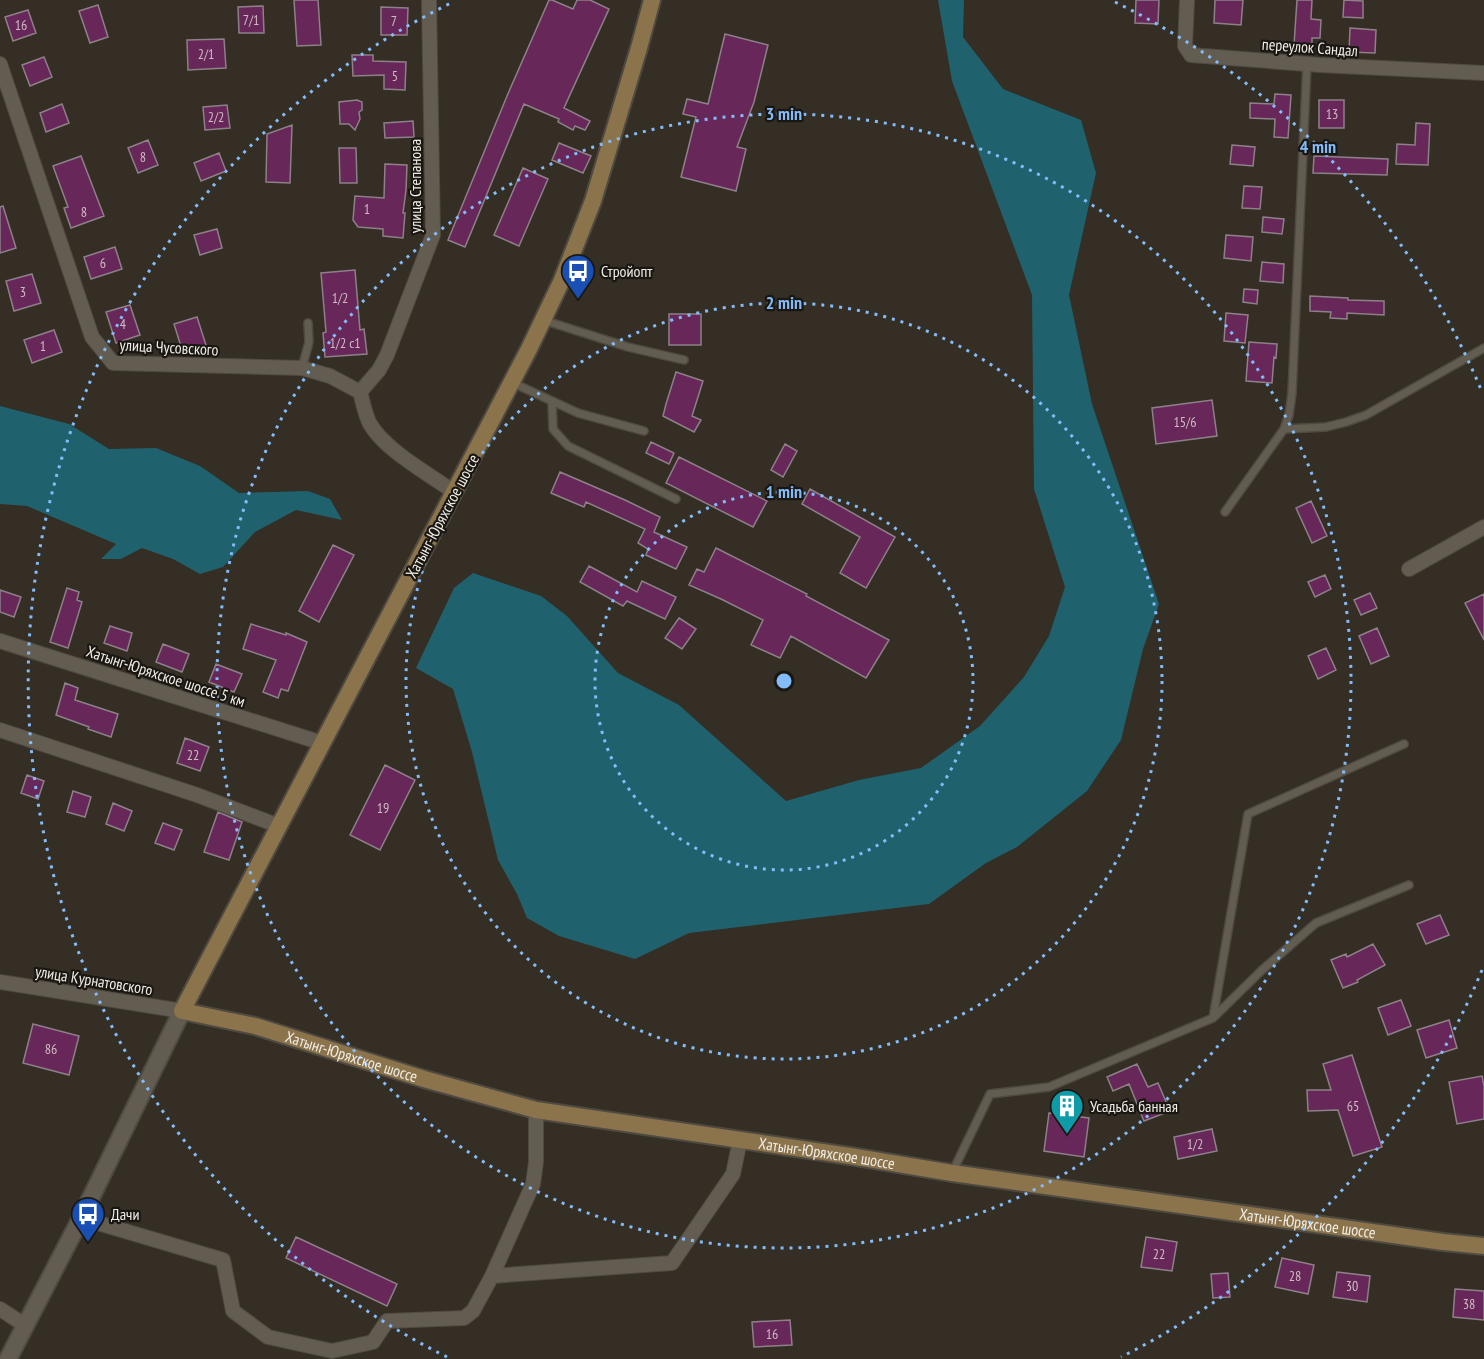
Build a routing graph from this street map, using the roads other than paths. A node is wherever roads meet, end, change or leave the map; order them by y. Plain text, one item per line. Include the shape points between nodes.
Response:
1 (429, 0) edge
2 (652, 0) edge
3 (1187, 0) edge
4 (1306, 63) junction
5 (0, 64) edge
6 (1484, 72) edge
7 (543, 320) junction
8 (308, 323) dead end
9 (1484, 348) edge
10 (684, 360) dead end
11 (302, 368) junction
12 (512, 382) junction
13 (360, 392) junction
14 (552, 401) junction
15 (1284, 429) junction
16 (644, 431) dead end
17 (454, 492) junction
18 (676, 499) dead end
19 (1225, 512) dead end
20 (1484, 527) edge
21 (1409, 569) dead end
22 (0, 641) edge
23 (0, 730) edge
24 (322, 743) junction
25 (1404, 744) dead end
26 (279, 825) junction
27 (1409, 885) dead end
28 (0, 982) edge
29 (182, 1011) junction
30 (1213, 1018) junction
31 (536, 1110) junction
32 (740, 1140) junction
33 (952, 1173) junction
34 (81, 1218) junction
35 (1484, 1246) edge
36 (492, 1276) junction
37 (0, 1309) edge
38 (26, 1326) junction
39 (8, 1359) edge

1 - 13 street, улица Степанова via 434,235 387,355
2 - 7 main road, Хатынг-Юряхское шоссе via 593,201
3 - 4 street, переулок Сандал via 1185,46 1191,55
4 - 6 street, переулок Сандал
4 - 15 lane via 1292,393
5 - 11 street, улица Чусовского via 92,337 113,363
7 - 10 lane
7 - 12 main road, Хатынг-Юряхское шоссе
8 - 11 lane via 309,342
9 - 15 lane via 1366,415 1326,427
11 - 13 street, улица Чусовского via 330,376
12 - 14 lane
12 - 17 main road, Хатынг-Юряхское шоссе
13 - 17 street via 368,421 378,435
14 - 16 lane via 578,413
14 - 18 lane via 553,429 568,446
15 - 19 lane
17 - 24 main road, Хатынг-Юряхское шоссе
20 - 21 street
22 - 24 street, Хатынг-Юряхское шоссе 5 км
23 - 26 street
24 - 26 main road, Хатынг-Юряхское шоссе
25 - 30 lane via 1248,814
26 - 29 main road, Хатынг-Юряхское шоссе
27 - 30 lane via 1316,923
28 - 29 street, улица Курнатовского
29 - 31 main road, Хатынг-Юряхское шоссе via 255,1026
29 - 34 street, Хатынг-Юряхское шоссе
30 - 33 lane via 1049,1087 990,1094
31 - 32 main road, Хатынг-Юряхское шоссе
31 - 36 street via 533,1184
32 - 33 main road, Хатынг-Юряхское шоссе
32 - 36 street via 732,1174 672,1263
33 - 35 main road, Хатынг-Юряхское шоссе
34 - 36 street via 223,1260 233,1311 268,1337 332,1351 374,1342 387,1321 464,1318 473,1311
34 - 38 street, Хатынг-Юряхское шоссе
37 - 38 street
38 - 39 street, Хатынг-Юряхское шоссе

